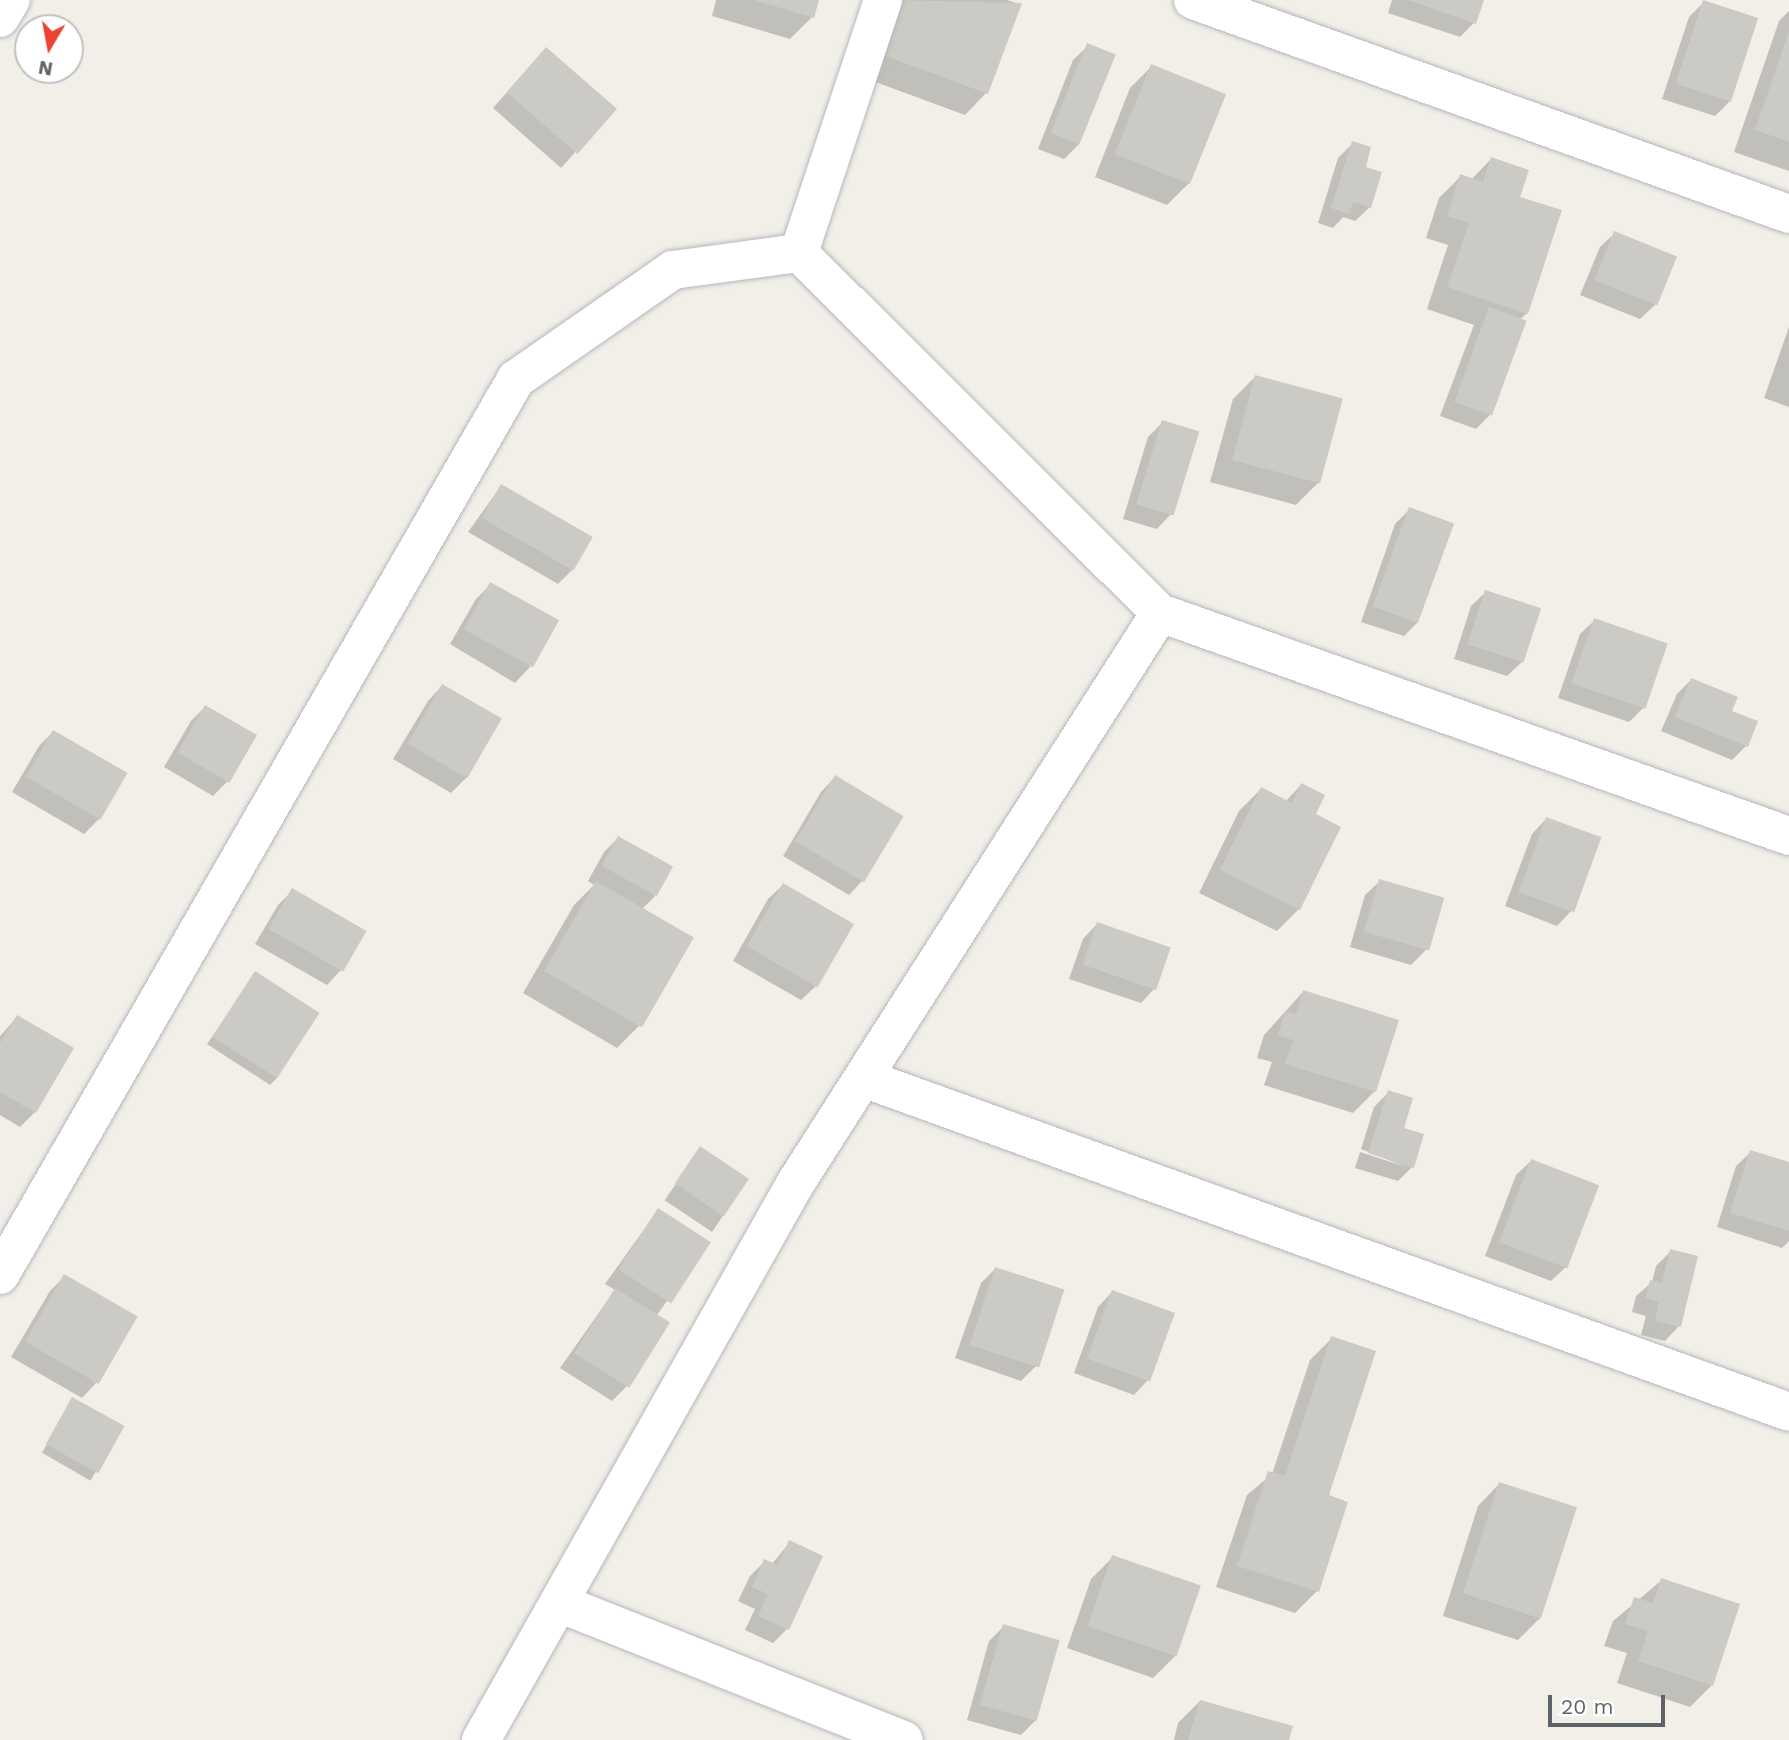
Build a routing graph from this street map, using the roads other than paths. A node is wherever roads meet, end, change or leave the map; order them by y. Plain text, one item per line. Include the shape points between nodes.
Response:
1 (10, 0) edge
2 (883, 0) edge
3 (1193, 0) edge
4 (0, 18) edge
5 (1789, 214) edge
6 (799, 253) junction
7 (1160, 613) junction
8 (1789, 836) edge
9 (863, 1078) junction
10 (0, 1275) edge
11 (1789, 1412) edge
12 (559, 1603) junction
13 (481, 1740) edge
14 (904, 1740) edge

1 - 4 street
2 - 6 street
3 - 5 street
6 - 7 street
6 - 10 street via 673,270 516,379
7 - 8 street
7 - 9 street
9 - 11 street
9 - 12 street via 795,1184
12 - 13 street
12 - 14 street

